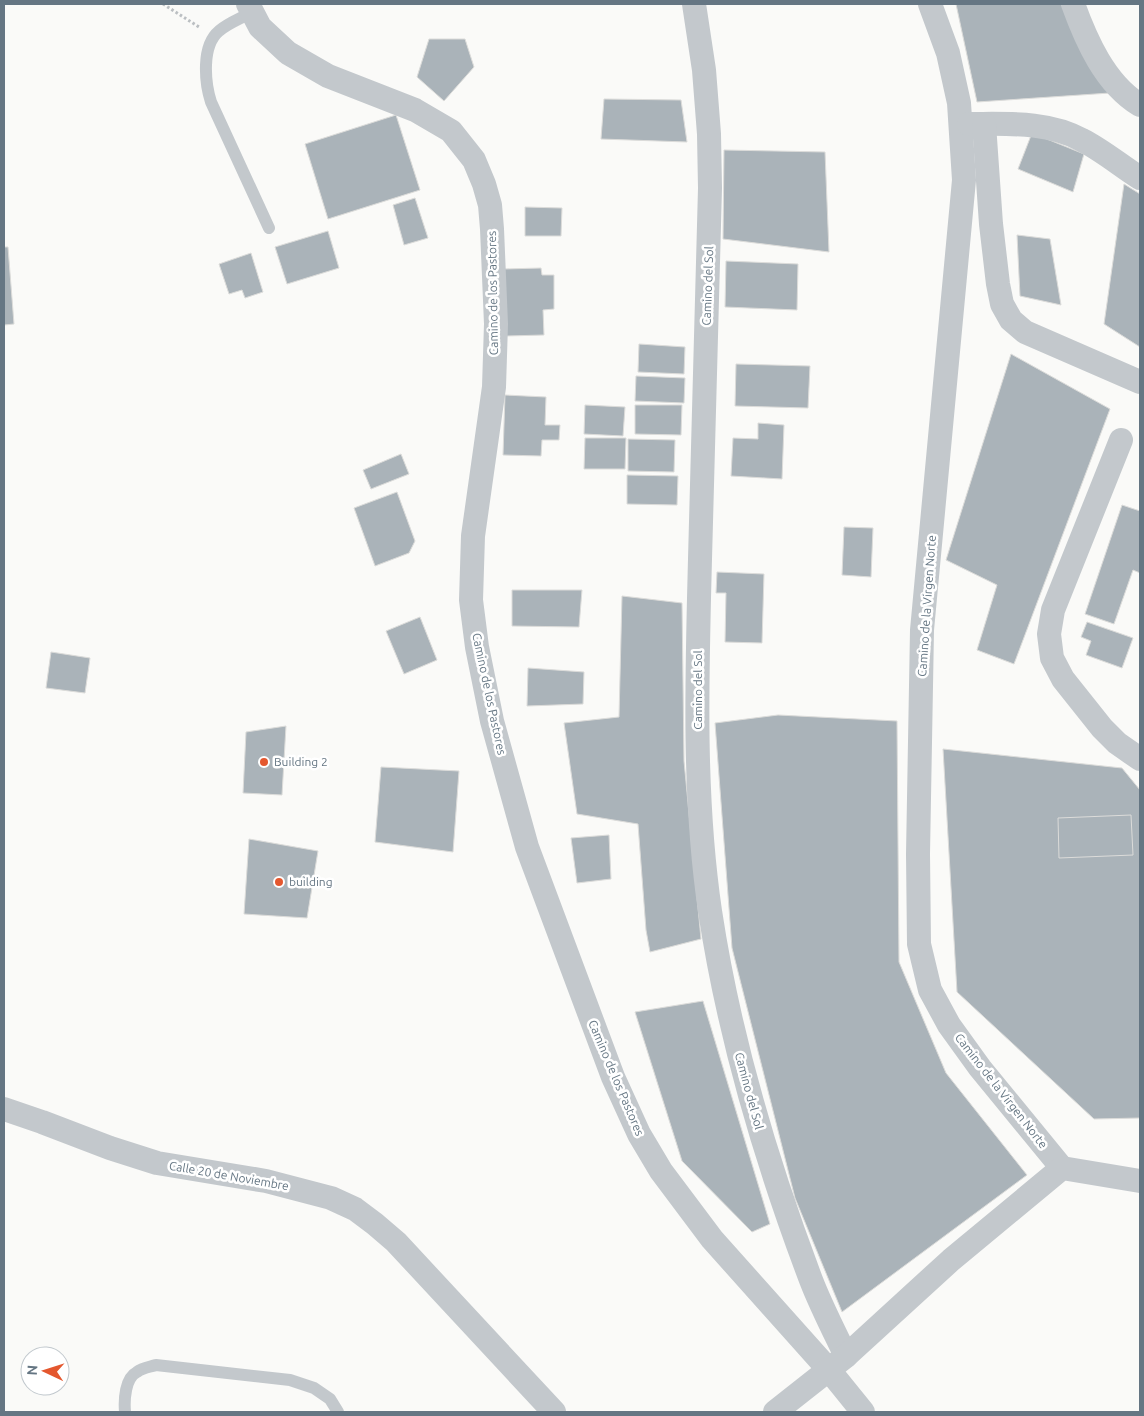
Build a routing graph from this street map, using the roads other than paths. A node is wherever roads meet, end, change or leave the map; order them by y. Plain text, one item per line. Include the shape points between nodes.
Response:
1 (694, 4) edge
2 (930, 4) edge
3 (1073, 4) edge
4 (250, 8) edge
5 (1140, 105) edge
6 (960, 124) junction
7 (984, 124) junction
8 (1140, 178) edge
9 (269, 228) dead end
10 (1140, 382) edge
11 (1120, 440) dead end
12 (1140, 759) edge
13 (4, 1109) edge
14 (1062, 1168) junction
15 (1140, 1181) edge
16 (837, 1363) junction
17 (125, 1412) edge
18 (338, 1412) edge
19 (554, 1412) edge
20 (775, 1412) edge
21 (863, 1412) edge

1 - 16 street, Camino del Sol via 704,70 710,188 698,676 704,856 710,912 738,1049 762,1137
2 - 6 street, Camino de la Virgen Norte via 948,52
3 - 5 street via 1094,53 1112,80
4 - 9 lane via 218,32 209,45 206,86
4 - 16 street, Camino de los Pastores via 260,27 288,53 328,76 415,110 451,131 474,160 490,205 496,324 494,386 473,536 471,600 492,721 527,847 613,1076 639,1134 661,1171 712,1239
6 - 7 street
6 - 14 street, Camino de la Virgen Norte via 963,189 922,630 919,944 930,990 949,1025
7 - 8 street via 1023,124 1058,130 1082,140
7 - 10 street via 998,284 1002,304 1011,320 1025,332
11 - 12 street via 1053,610 1049,634 1052,658 1063,679 1102,728
13 - 19 street, Calle 20 de Noviembre via 157,1163 266,1181 331,1198 354,1209 396,1242
14 - 15 street
14 - 16 street via 951,1260
16 - 20 street
16 - 21 street, Camino de los Pastores
17 - 18 lane via 128,1384 135,1372 156,1365 290,1380 314,1388 330,1399

